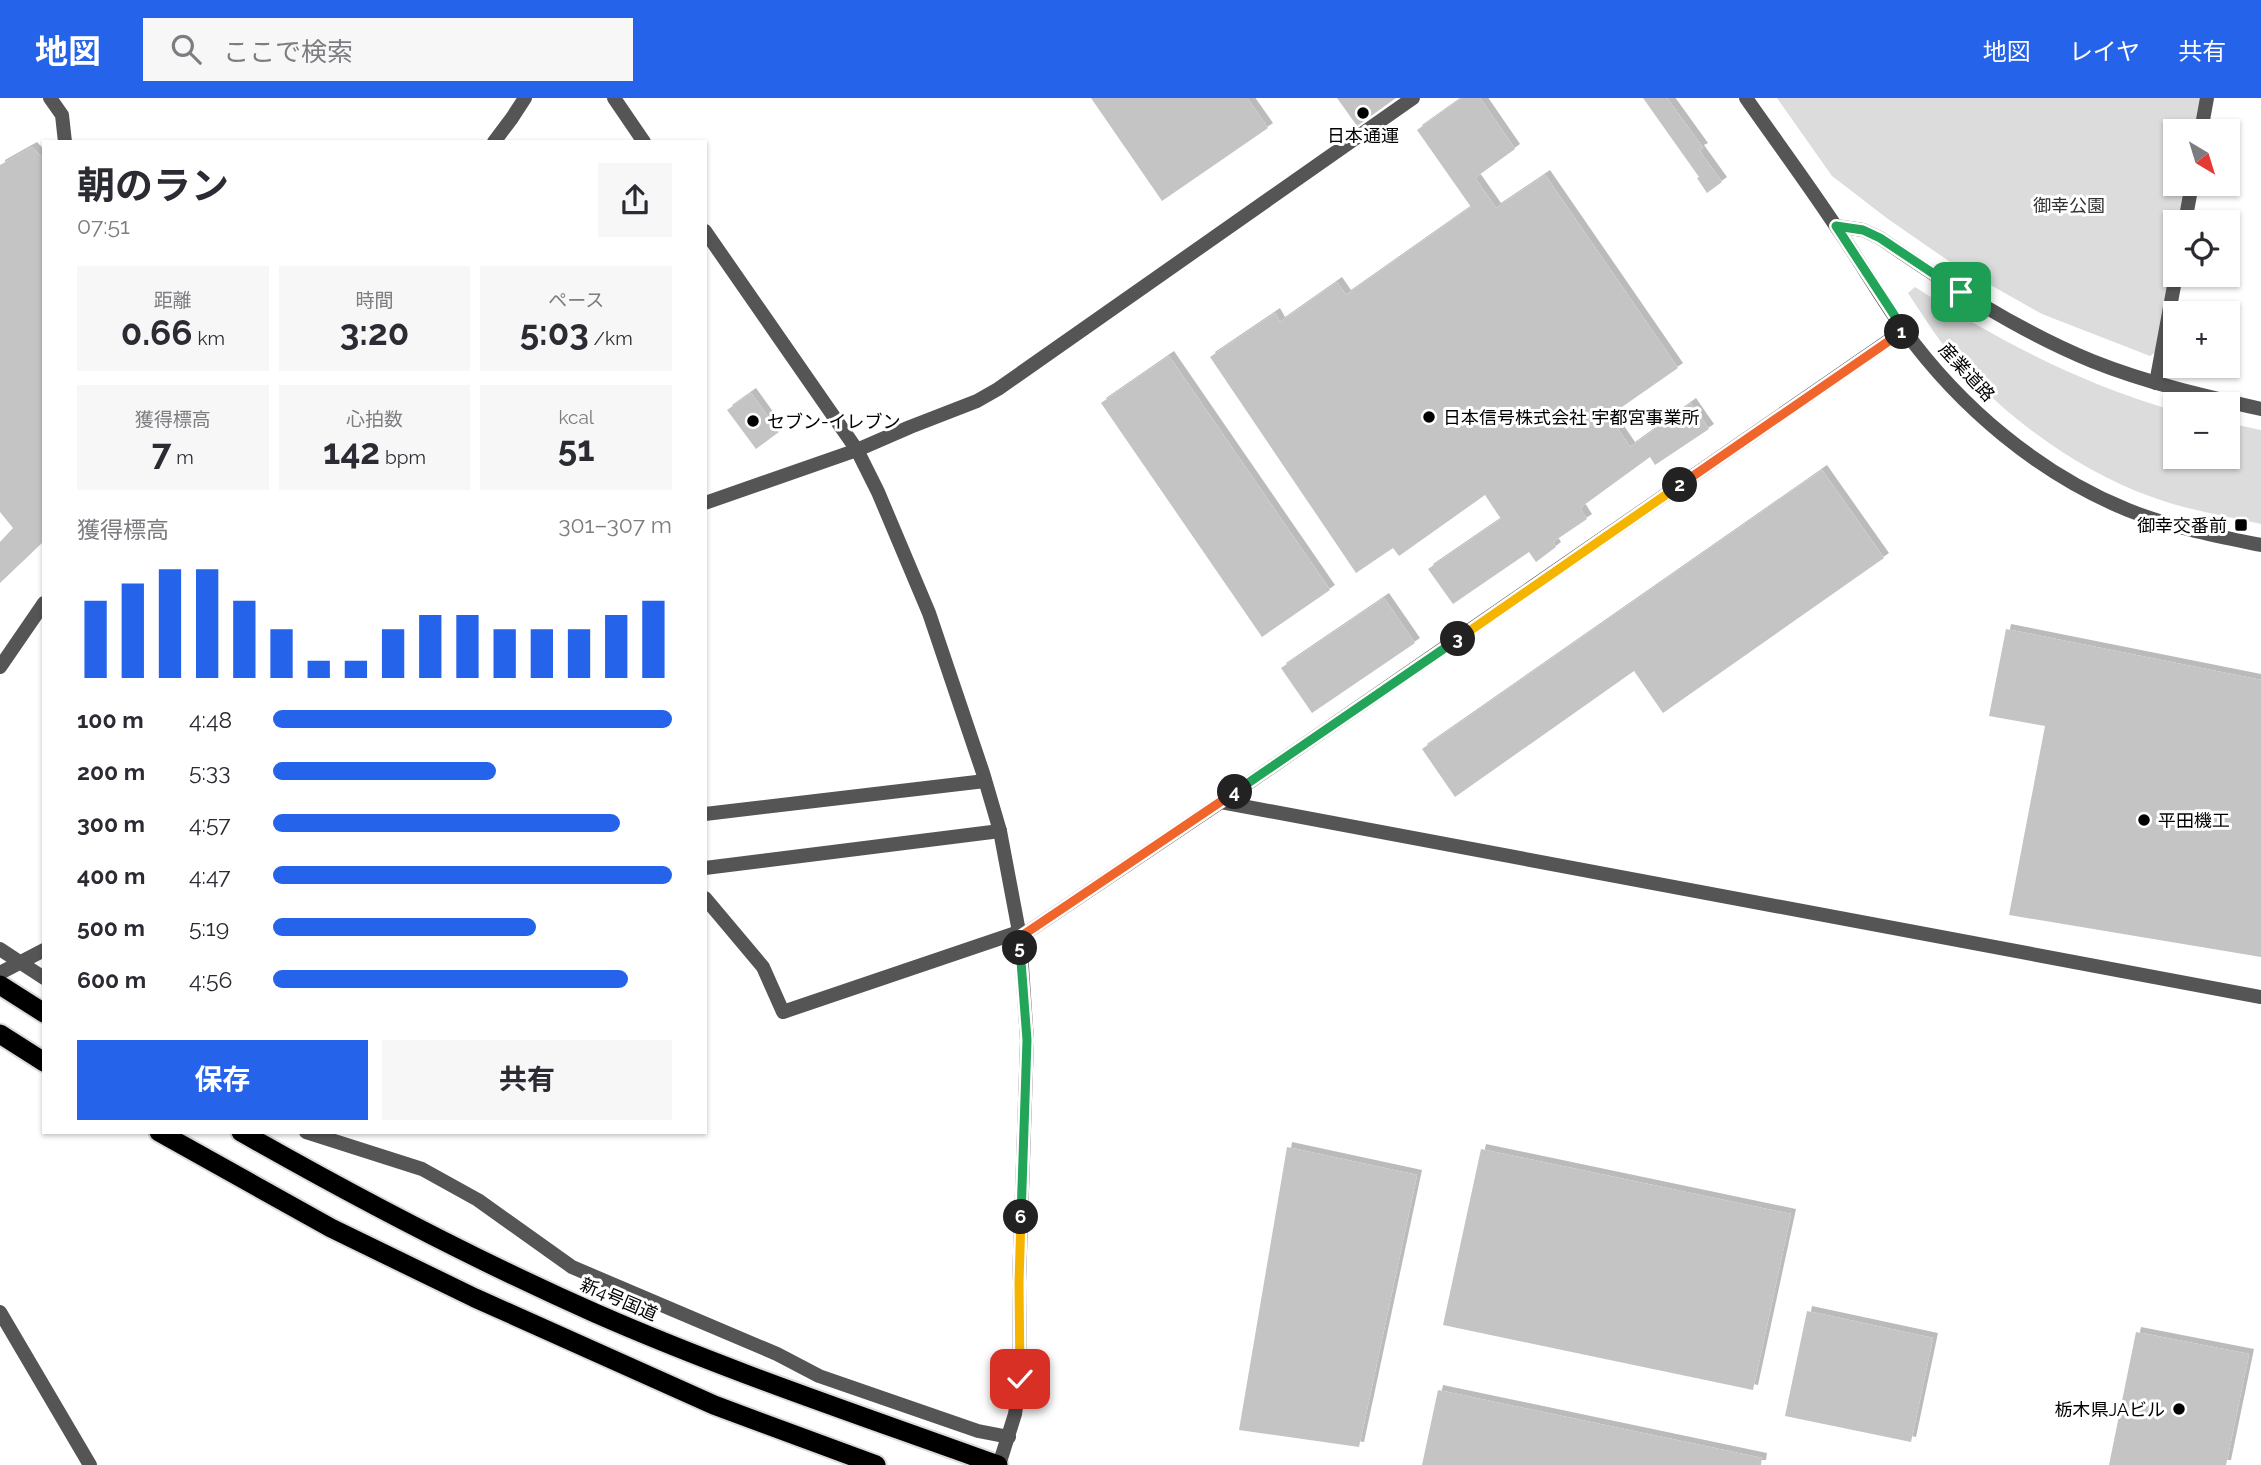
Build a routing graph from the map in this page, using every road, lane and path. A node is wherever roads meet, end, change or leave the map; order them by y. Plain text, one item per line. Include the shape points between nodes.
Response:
1 (50, 98) edge
2 (525, 98) edge
3 (614, 98) edge
4 (1413, 98) edge
5 (1746, 98) edge
6 (2207, 98) edge
7 (2204, 119) edge
8 (65, 140) edge
9 (496, 140) edge
10 (643, 140) edge
11 (1836, 226) junction
12 (707, 234) edge
13 (2174, 287) edge
14 (1904, 330) junction
15 (2156, 383) junction
16 (2261, 409) edge
17 (857, 450) junction
18 (707, 502) edge
19 (2261, 545) edge
20 (42, 606) edge
21 (0, 667) edge
22 (985, 781) junction
23 (1221, 802) junction
24 (707, 814) edge
25 (1000, 831) junction
26 (707, 868) edge
27 (707, 900) edge
28 (1019, 935) junction
29 (0, 949) edge
30 (42, 951) edge
31 (22, 962) junction
32 (0, 973) edge
33 (42, 977) edge
34 (0, 985) edge
35 (2261, 997) edge
36 (42, 1012) edge
37 (0, 1034) edge
38 (42, 1061) edge
39 (163, 1134) edge
40 (245, 1134) edge
41 (312, 1134) edge
42 (0, 1312) edge
43 (1009, 1437) junction
44 (90, 1465) edge
45 (876, 1465) edge
46 (998, 1465) edge

1 - 8 street via 62,115
2 - 9 street
3 - 10 street
4 - 17 street via 998,389
5 - 11 street, 産業道路
6 - 7 street
11 - 14 street, 産業道路
11 - 15 street via 1880,238 1993,312 2070,351
12 - 17 street
13 - 15 street
14 - 19 street, 産業道路 via 1983,416 2065,478 2127,510
14 - 23 street
15 - 16 street
17 - 18 street
17 - 22 street via 929,613
20 - 21 street
22 - 24 street
22 - 25 street
23 - 28 street
23 - 35 street
25 - 26 street
25 - 28 street
27 - 28 street via 763,967 783,1012
28 - 43 street via 1027,1040 1020,1379
29 - 31 street
30 - 31 street
31 - 32 street
31 - 33 street
34 - 36 highway
37 - 38 highway
39 - 45 highway via 331,1228 475,1298 714,1405
40 - 46 highway, 新4号国道 via 416,1229 597,1314
41 - 43 street via 422,1169 478,1200 572,1267 819,1376 978,1431
42 - 44 street
43 - 46 street

